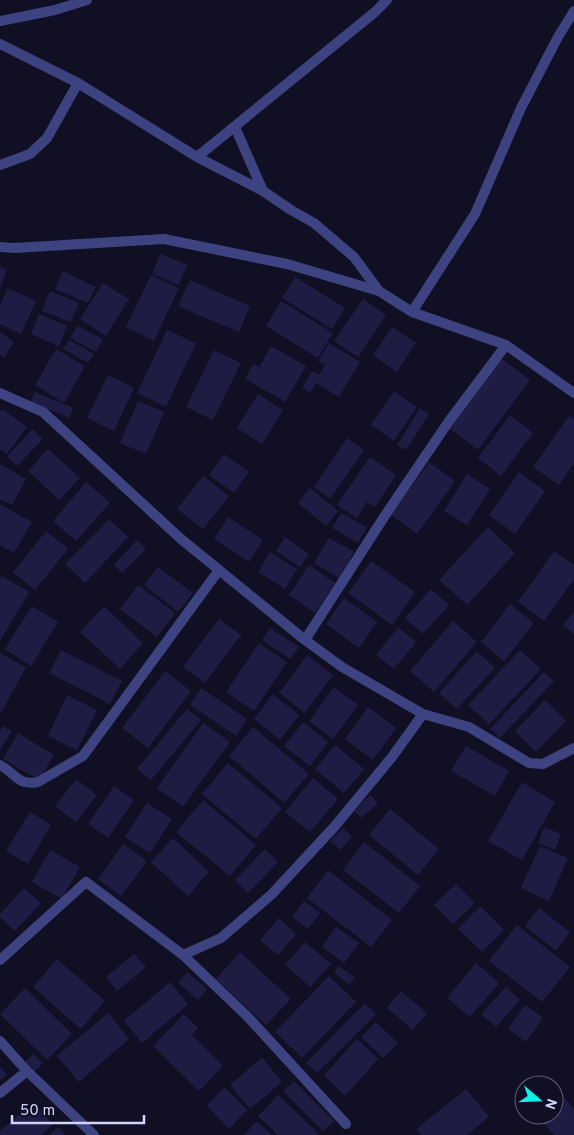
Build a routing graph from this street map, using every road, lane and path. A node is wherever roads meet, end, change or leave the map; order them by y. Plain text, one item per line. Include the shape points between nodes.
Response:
1 (87, 0) edge
2 (387, 0) edge
3 (574, 11) edge
4 (0, 21) edge
5 (0, 44) edge
6 (78, 83) junction
7 (235, 127) junction
8 (196, 157) junction
9 (0, 165) edge
10 (263, 191) junction
11 (0, 247) edge
12 (379, 291) junction
13 (412, 312) junction
14 (506, 346) junction
15 (574, 392) edge
16 (0, 393) edge
17 (219, 570) junction
18 (305, 640) junction
19 (422, 714) junction
20 (574, 748) edge
21 (0, 765) edge
22 (184, 955) junction
23 (0, 960) edge
24 (0, 1041) edge
25 (27, 1071) junction
26 (0, 1093) edge
27 (346, 1124) dead end
28 (94, 1135) edge

1 - 4 street
2 - 7 street
3 - 13 street via 521,108 475,214
5 - 6 street
6 - 8 street
6 - 9 street via 47,138 30,154
7 - 8 street
7 - 10 street
8 - 10 street
10 - 12 street via 314,223 354,257
11 - 12 street via 164,239 287,264
12 - 13 street
13 - 14 street
14 - 15 street
14 - 18 street via 448,421
16 - 17 street via 43,412
17 - 18 street
17 - 21 street via 83,756 31,783 23,783
18 - 19 street via 342,667
19 - 20 street via 469,728 529,763 543,764
19 - 22 street via 392,757 272,894 220,938
22 - 23 street via 86,882
22 - 27 street via 246,1016
24 - 25 street
25 - 26 street
25 - 28 street

